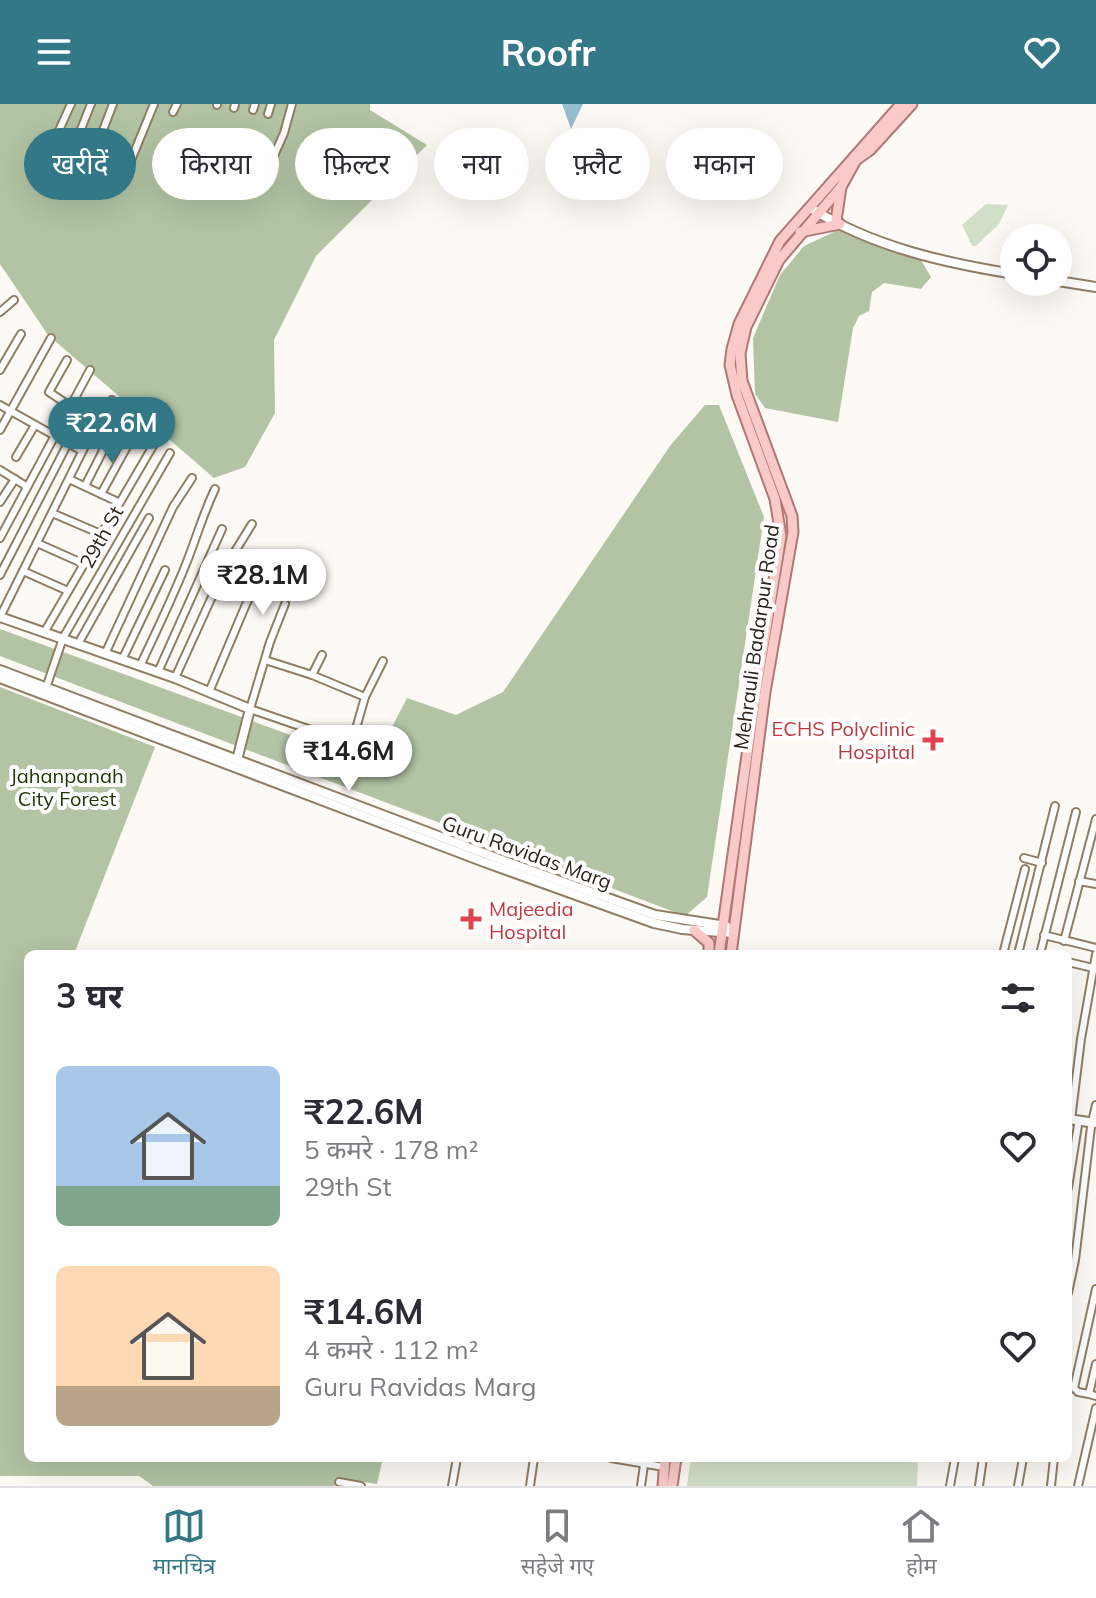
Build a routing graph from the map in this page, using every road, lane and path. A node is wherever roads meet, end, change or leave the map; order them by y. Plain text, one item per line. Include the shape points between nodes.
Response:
1 (71, 104) edge
2 (91, 104) edge
3 (113, 104) edge
4 (154, 104) edge
5 (177, 104) edge
6 (271, 104) edge
7 (292, 104) edge
8 (901, 104) edge
9 (912, 104) edge
10 (173, 112) dead end
11 (268, 114) dead end
12 (60, 128) edge
13 (82, 128) edge
14 (104, 128) edge
15 (279, 144) edge
16 (136, 148) edge
17 (841, 187) junction
18 (815, 210) junction
19 (838, 223) junction
20 (800, 232) junction
21 (1000, 271) edge
22 (1072, 283) edge
23 (1096, 287) edge
24 (14, 300) dead end
25 (0, 312) edge
26 (21, 334) dead end
27 (51, 338) dead end
28 (67, 360) dead end
29 (0, 370) edge
30 (90, 370) dead end
31 (112, 400) dead end
32 (0, 405) edge
33 (70, 406) junction
34 (10, 412) junction
35 (749, 418) junction
36 (35, 425) junction
37 (0, 430) edge
38 (136, 430) dead end
39 (113, 431) dead end
40 (54, 435) junction
41 (157, 439) dead end
42 (68, 443) junction
43 (82, 451) junction
44 (170, 453) dead end
45 (16, 457) dead end
46 (0, 470) edge
47 (192, 478) dead end
48 (15, 479) junction
49 (69, 479) junction
50 (26, 486) junction
51 (85, 486) junction
52 (215, 489) dead end
53 (101, 494) junction
54 (0, 502) edge
55 (118, 502) junction
56 (52, 513) junction
57 (149, 518) dead end
58 (252, 524) dead end
59 (222, 529) dead end
60 (101, 534) junction
61 (0, 538) edge
62 (37, 543) junction
63 (84, 564) junction
64 (165, 570) dead end
65 (23, 571) junction
66 (0, 575) edge
67 (263, 576) dead end
68 (68, 591) junction
69 (285, 604) dead end
70 (0, 617) edge
71 (45, 631) junction
72 (63, 638) junction
73 (78, 644) junction
74 (105, 654) junction
75 (322, 655) dead end
76 (122, 660) junction
77 (265, 660) junction
78 (383, 661) dead end
79 (140, 666) junction
80 (0, 670) edge
81 (158, 672) junction
82 (312, 675) junction
83 (0, 678) edge
84 (175, 678) junction
85 (46, 688) junction
86 (209, 692) junction
87 (365, 697) junction
88 (250, 709) junction
89 (237, 760) junction
90 (1055, 806) dead end
91 (1076, 812) dead end
92 (1096, 819) edge
93 (1024, 858) dead end
94 (1042, 863) junction
95 (1025, 869) dead end
96 (1079, 881) junction
97 (1096, 884) edge
98 (729, 929) junction
99 (694, 930) junction
100 (1044, 935) junction
101 (1064, 941) junction
102 (709, 950) edge
103 (721, 950) edge
104 (731, 950) edge
105 (1004, 950) edge
106 (1019, 950) edge
107 (1041, 950) edge
108 (1096, 951) edge
109 (1072, 963) edge
110 (1093, 968) junction
111 (1072, 1060) edge
112 (1078, 1061) junction
113 (1072, 1087) edge
114 (1096, 1105) edge
115 (1072, 1122) edge
116 (1094, 1125) edge
117 (1072, 1274) edge
118 (1096, 1289) edge
119 (1096, 1364) edge
120 (1092, 1395) edge
121 (1096, 1408) edge
122 (456, 1462) edge
123 (533, 1462) edge
124 (645, 1462) edge
125 (675, 1462) edge
126 (954, 1462) edge
127 (982, 1462) edge
128 (1022, 1462) edge
129 (1054, 1462) edge
130 (665, 1463) edge
131 (339, 1482) dead end
132 (361, 1486) edge
133 (452, 1486) edge
134 (530, 1486) edge
135 (641, 1486) edge
136 (663, 1486) edge
137 (672, 1486) edge
138 (950, 1486) edge
139 (979, 1486) edge
140 (1018, 1486) edge
141 (1051, 1486) edge
142 (1078, 1486) edge

1 - 12 street
2 - 13 street
3 - 14 street
4 - 16 street
5 - 10 street
6 - 11 street
7 - 15 street
8 - 18 main road, Mehrauli Badarpur Road
9 - 17 main road, Mehrauli Badarpur Road via 856,160
17 - 18 main road, Mehrauli Badarpur Road
17 - 19 main road
18 - 19 main road
18 - 20 main road, Mehrauli Badarpur Road
18 - 35 main road, Mehrauli Badarpur Road via 780,241 739,324 730,365
19 - 20 main road
19 - 21 main road via 927,257
20 - 35 main road, Mehrauli Badarpur Road via 768,279 744,336 741,368
22 - 23 main road
24 - 25 street
26 - 29 street
27 - 34 street
28 - 33 street via 49,392
30 - 33 street
31 - 43 street
32 - 34 street
33 - 40 street
34 - 36 street
34 - 37 street
35 - 98 main road, Mehrauli Badarpur Road via 792,516 793,532
36 - 40 street
36 - 45 street
38 - 53 street
39 - 51 street
40 - 42 street
40 - 50 street
41 - 55 street
42 - 43 street
42 - 66 street
43 - 49 street
44 - 72 street, 29th St
46 - 48 street
47 - 74 street via 173,507
48 - 50 street
48 - 54 street
49 - 51 street
49 - 56 street
50 - 61 street
51 - 53 street
52 - 79 street
53 - 55 street
55 - 60 street
56 - 60 street
56 - 62 street
57 - 73 street
58 - 84 street via 226,566
59 - 81 street
60 - 63 street
62 - 63 street
62 - 65 street
63 - 68 street
64 - 76 street
65 - 68 street
65 - 70 street
67 - 86 street
68 - 71 street
69 - 77 street
70 - 71 main road
71 - 72 main road
72 - 73 main road
72 - 85 street, 29th St
73 - 74 main road
74 - 76 main road
75 - 82 street
76 - 79 main road
77 - 82 street
77 - 88 street
78 - 87 street
79 - 81 main road
80 - 85 main road, Guru Ravidas Marg
81 - 84 main road
82 - 87 street
83 - 99 main road, Guru Ravidas Marg via 490,864 654,923
84 - 86 main road
85 - 89 main road, Guru Ravidas Marg
86 - 88 main road
87 - 88 street via 349,743
88 - 89 main road
89 - 98 main road, Guru Ravidas Marg via 655,915
90 - 94 street
91 - 100 street
92 - 96 street
93 - 94 street
94 - 106 street
95 - 105 street
96 - 97 street
96 - 101 street
98 - 99 main road, Guru Ravidas Marg
98 - 103 main road, Mehrauli Badarpur Road
98 - 104 main road, Mehrauli Badarpur Road
99 - 102 main road via 709,943
100 - 101 street
100 - 107 street
101 - 108 street
108 - 110 street
109 - 110 street
110 - 112 street
111 - 112 street
112 - 113 street
114 - 116 street
115 - 116 main road
116 - 117 street
118 - 120 street via 1074,1388
119 - 120 street
121 - 142 street
122 - 133 street
123 - 134 street
124 - 135 street
125 - 137 main road
126 - 138 street
127 - 139 street
128 - 140 street
129 - 141 street
130 - 136 main road
131 - 132 street

